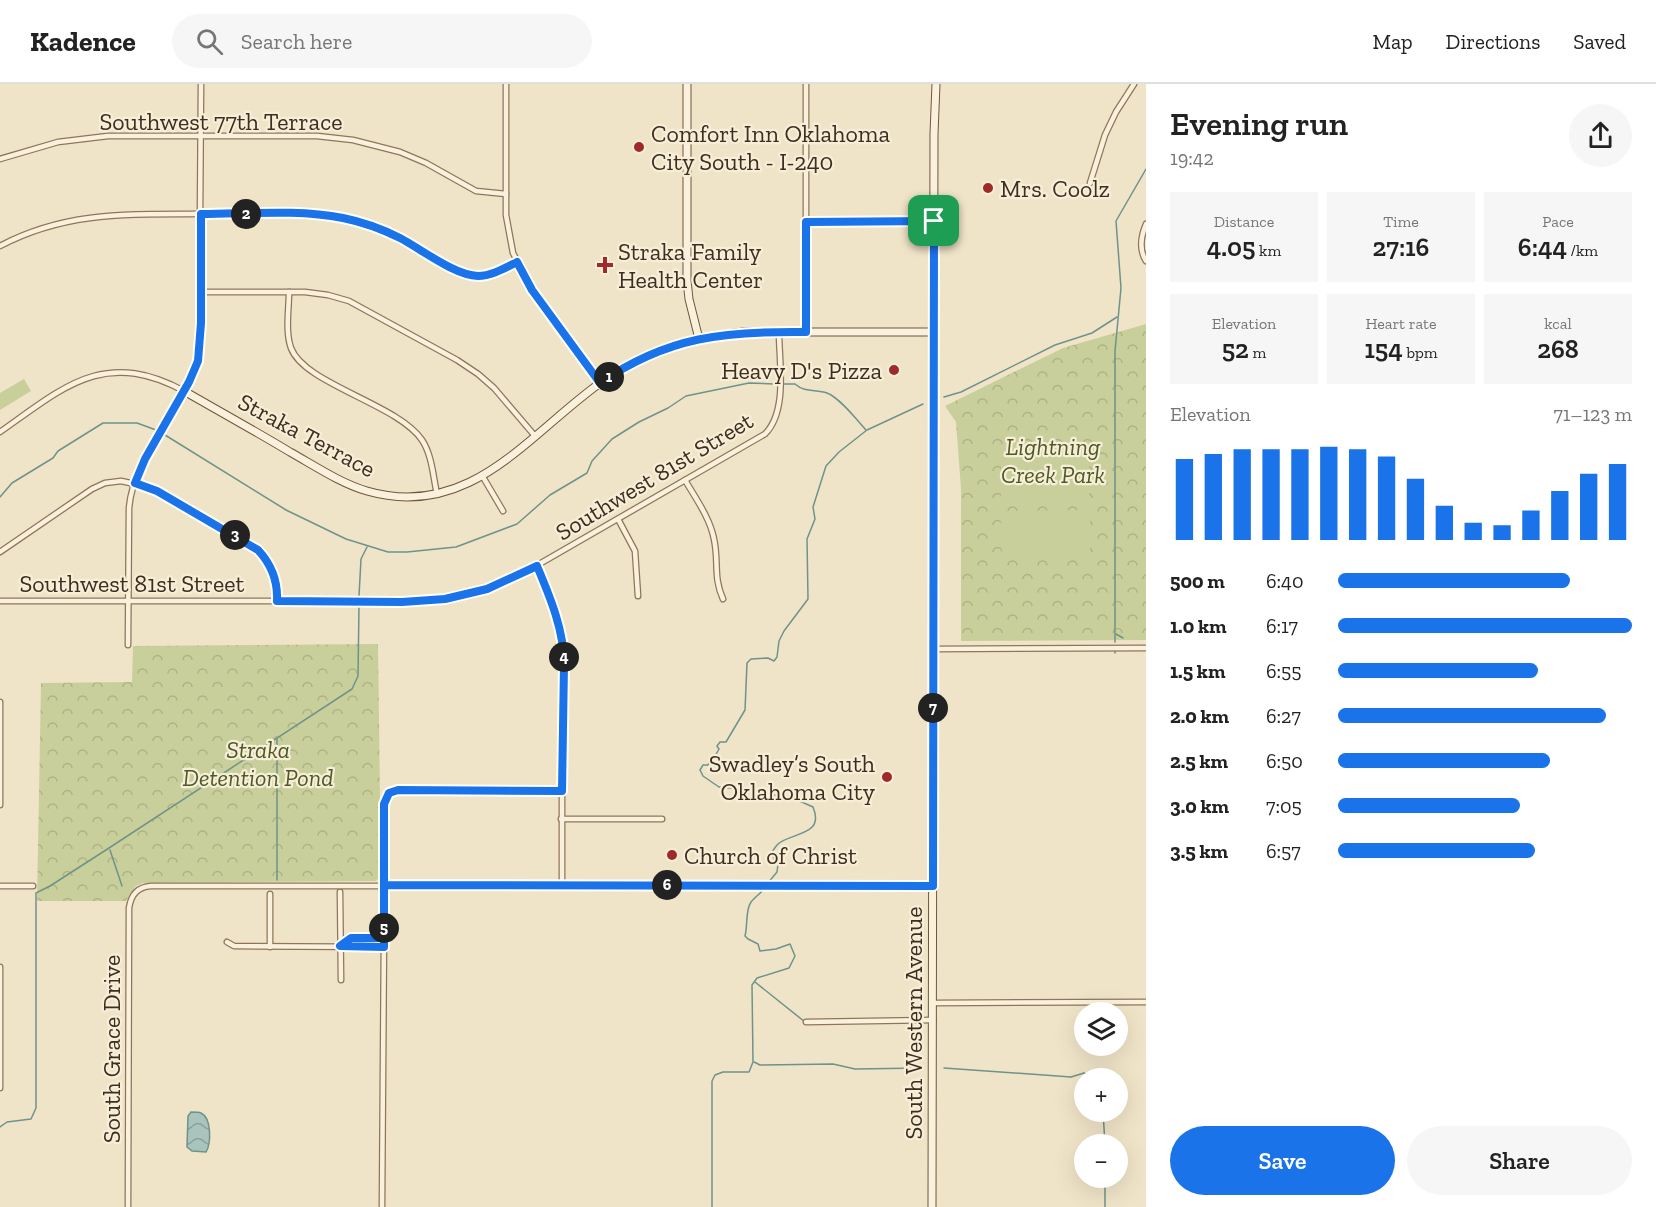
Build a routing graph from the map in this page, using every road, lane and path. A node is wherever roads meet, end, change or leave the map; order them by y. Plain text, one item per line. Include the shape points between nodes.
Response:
1 (201, 84) edge
2 (506, 84) edge
3 (687, 84) edge
4 (807, 84) edge
5 (936, 84) edge
6 (1134, 84) edge
7 (200, 135) junction
8 (0, 159) edge
9 (1090, 183) dead end
10 (506, 194) junction
11 (201, 214) junction
12 (934, 221) junction
13 (806, 222) junction
14 (1146, 224) edge
15 (0, 246) edge
16 (1146, 261) edge
17 (517, 262) junction
18 (201, 292) junction
19 (289, 292) junction
20 (779, 332) junction
21 (806, 332) junction
22 (934, 332) junction
23 (699, 339) junction
24 (600, 383) junction
25 (184, 391) junction
26 (0, 432) edge
27 (535, 436) junction
28 (483, 477) junction
29 (685, 480) junction
30 (135, 483) junction
31 (437, 494) junction
32 (503, 511) dead end
33 (618, 519) junction
34 (0, 552) edge
35 (537, 566) junction
36 (638, 596) dead end
37 (723, 599) dead end
38 (0, 601) edge
39 (128, 601) junction
40 (277, 601) junction
41 (128, 645) dead end
42 (1146, 648) edge
43 (934, 649) junction
44 (0, 702) edge
45 (0, 767) edge
46 (562, 791) junction
47 (0, 805) edge
48 (561, 819) junction
49 (662, 819) dead end
50 (384, 885) junction
51 (562, 885) junction
52 (0, 886) edge
53 (33, 886) dead end
54 (933, 886) junction
55 (340, 892) dead end
56 (270, 894) dead end
57 (384, 938) junction
58 (227, 942) dead end
59 (270, 946) junction
60 (340, 946) junction
61 (384, 947) junction
62 (0, 967) edge
63 (340, 980) dead end
64 (1146, 1002) edge
65 (933, 1003) junction
66 (933, 1020) junction
67 (806, 1022) dead end
68 (0, 1088) edge
69 (128, 1207) edge
70 (382, 1207) edge
71 (932, 1207) edge

1 - 7 street
2 - 10 street
3 - 23 main road via 687,290
4 - 13 street
5 - 12 main road, South Western Avenue
6 - 9 street via 1105,135
7 - 8 street, Southwest 77th Terrace via 91,137 45,145
7 - 10 street, Southwest 77th Terrace via 304,135 353,140 413,157 476,191
7 - 11 street
10 - 17 street via 508,233
11 - 15 street via 121,214 75,219
11 - 17 street via 310,214 347,219 390,233 472,275 488,274
11 - 18 street
12 - 13 street
12 - 22 main road, South Western Avenue
13 - 21 street
14 - 16 street via 1141,250
17 - 24 street via 532,290
18 - 19 street
18 - 25 street via 199,352
19 - 27 street via 316,293 349,301 462,363 494,388
19 - 31 street via 289,337 296,357 309,369 417,434 428,453
20 - 21 main road, Straka Terrace
20 - 23 main road, Straka Terrace via 743,332
20 - 29 street, Southwest 81st Street via 779,404 772,426
21 - 22 main road, Straka Terrace
22 - 43 main road, South Western Avenue
23 - 24 main road, Straka Terrace via 651,354
24 - 27 main road, Straka Terrace
25 - 26 street, Straka Terrace via 145,375 113,372 91,376 64,388
25 - 30 street
25 - 31 main road, Straka Terrace via 353,486 401,497
27 - 28 main road, Straka Terrace
28 - 31 main road, Straka Terrace
28 - 32 street
29 - 33 street, Southwest 81st Street
29 - 37 street via 712,532 717,585
30 - 34 street via 99,485
30 - 39 street via 129,508
30 - 40 street via 157,491 258,550 273,573
33 - 35 street, Southwest 81st Street
33 - 36 street via 635,551
35 - 40 street, Southwest 81st Street via 494,586 445,599
35 - 46 street via 553,604 564,652
38 - 39 street, Southwest 81st Street
39 - 40 street, Southwest 81st Street
39 - 41 street
42 - 43 street
43 - 54 main road, South Western Avenue
44 - 45 street
45 - 47 street
46 - 48 street
46 - 50 street via 398,790 387,795
48 - 49 street
48 - 51 street
50 - 51 street
50 - 57 street
50 - 69 street, South Grace Drive via 151,886 135,892 129,908
51 - 54 street
52 - 53 street
54 - 65 main road, South Western Avenue
55 - 60 street
56 - 59 street
57 - 60 street via 351,938
57 - 61 street
58 - 59 street via 234,946
59 - 60 street
60 - 61 street
60 - 63 street
61 - 70 street
62 - 68 street
64 - 65 street
65 - 66 main road, South Western Avenue
66 - 67 street
66 - 71 main road, South Western Avenue

